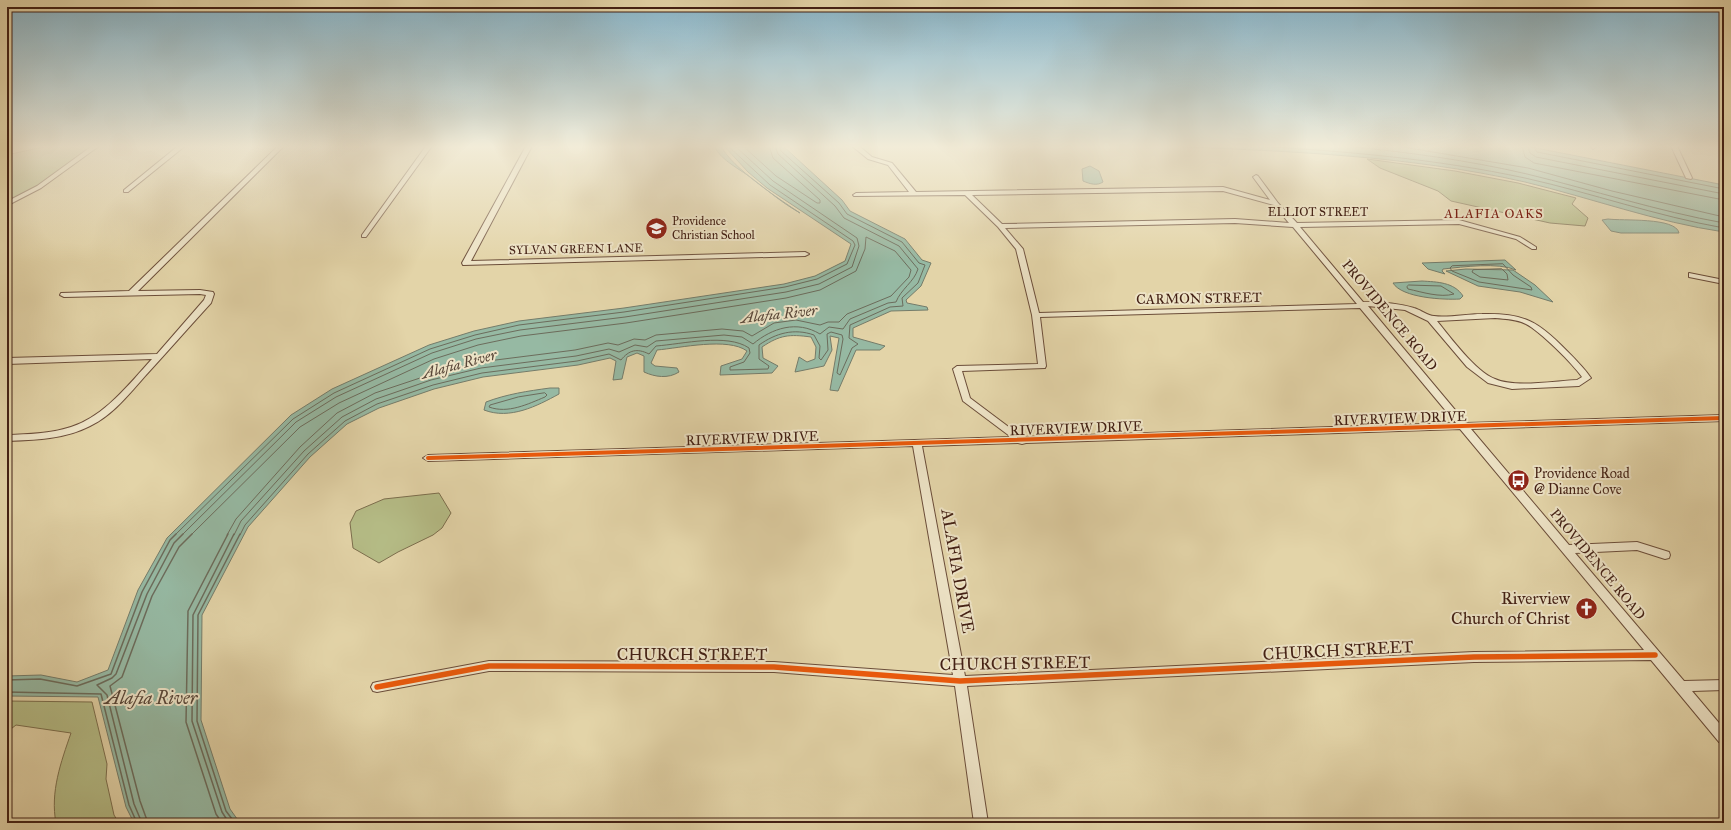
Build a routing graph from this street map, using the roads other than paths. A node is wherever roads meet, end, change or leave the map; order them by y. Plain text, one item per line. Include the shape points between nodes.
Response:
1 (42, 185) edge
2 (134, 185) edge
3 (242, 185) edge
4 (400, 185) edge
5 (508, 185) edge
6 (907, 185) edge
7 (1262, 185) edge
8 (126, 191) dead end
9 (966, 193) junction
10 (914, 194) junction
11 (856, 195) dead end
12 (1276, 204) junction
13 (7, 206) edge
14 (1295, 225) junction
15 (1000, 226) junction
16 (364, 236) dead end
17 (1534, 248) dead end
18 (805, 254) dead end
19 (1692, 275) dead end
20 (1724, 282) edge
21 (131, 294) junction
22 (64, 296) dead end
23 (1364, 307) junction
24 (1036, 315) junction
25 (1431, 319) junction
26 (159, 356) junction
27 (7, 361) edge
28 (1724, 418) edge
29 (1465, 427) junction
30 (7, 438) edge
31 (1022, 440) junction
32 (917, 444) junction
33 (428, 458) dead end
34 (1566, 549) junction
35 (1665, 556) dead end
36 (1655, 655) junction
37 (960, 681) junction
38 (1724, 685) edge
39 (1680, 686) junction
40 (377, 687) dead end
41 (1724, 738) edge
42 (981, 823) edge

1 - 13 street
2 - 8 street
3 - 21 street
4 - 16 street
5 - 18 street, SYLVAN GREEN LANE via 466,263
6 - 10 street
7 - 12 street
9 - 10 street
9 - 12 street via 1223,189
9 - 15 street
10 - 11 street
12 - 14 street, PROVIDENCE ROAD
14 - 15 street, ELLIOT STREET via 1235,221
14 - 17 street, ELLIOT STREET via 1459,222 1518,238
14 - 23 street, PROVIDENCE ROAD
15 - 24 street via 1019,249
19 - 20 street
21 - 22 street
21 - 26 street via 210,294 208,301
23 - 24 street, CARMON STREET
23 - 25 street, CARMON STREET via 1408,309
23 - 29 street, PROVIDENCE ROAD
24 - 31 street via 1042,366 957,369 966,399
25 - 25 street via 1470,365 1490,381 1512,386 1579,384 1587,378 1534,326 1523,319
26 - 27 street
26 - 30 street via 116,402 95,420 67,432
28 - 29 street, RIVERVIEW DRIVE
29 - 31 street, RIVERVIEW DRIVE
29 - 34 street, PROVIDENCE ROAD
31 - 32 street, RIVERVIEW DRIVE
32 - 33 street, RIVERVIEW DRIVE
32 - 37 street, ALAFIA DRIVE
34 - 35 street via 1637,546
34 - 36 street, PROVIDENCE ROAD
36 - 37 street, CHURCH STREET via 1474,657
36 - 39 street, PROVIDENCE ROAD
37 - 40 street, CHURCH STREET via 774,667 490,666
37 - 42 street, ALAFIA DRIVE
38 - 39 street
39 - 41 street, PROVIDENCE ROAD

